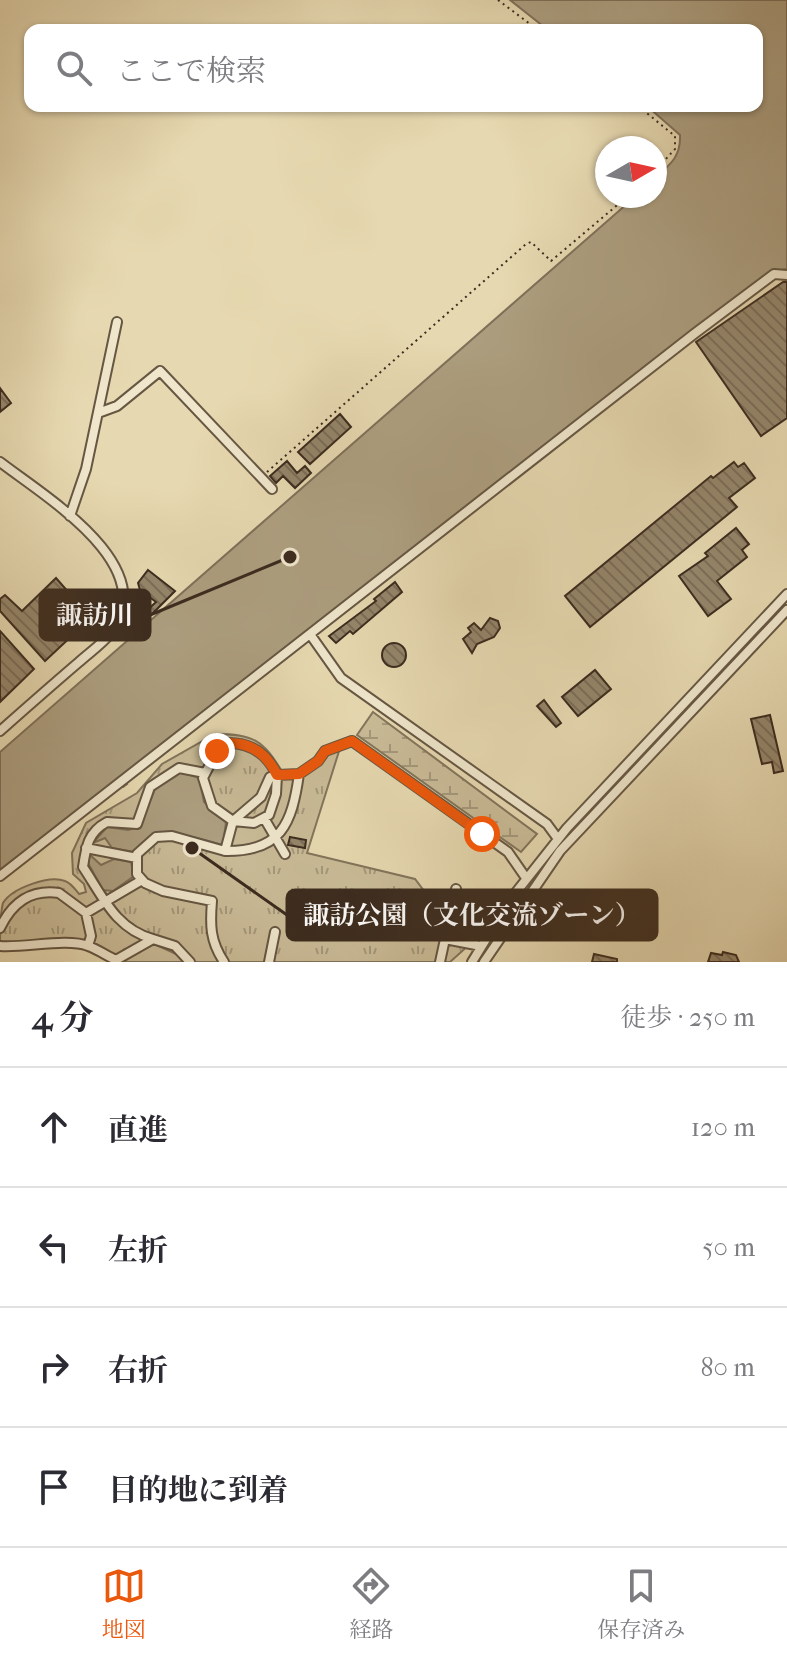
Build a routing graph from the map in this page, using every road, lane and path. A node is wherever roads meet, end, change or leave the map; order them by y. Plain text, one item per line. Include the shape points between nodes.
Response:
1 (498, 0) edge
2 (530, 24) edge
3 (645, 112) edge
4 (667, 158) edge
5 (614, 208) edge
6 (787, 275) edge
7 (117, 322) dead end
8 (98, 413) junction
9 (0, 462) edge
10 (261, 476) junction
11 (272, 489) dead end
12 (70, 516) junction
13 (787, 594) edge
14 (787, 610) edge
15 (312, 637) dead end
16 (0, 731) edge
17 (205, 773) junction
18 (299, 774) junction
19 (277, 775) junction
20 (264, 818) junction
21 (233, 821) junction
22 (276, 837) junction
23 (558, 839) junction
24 (86, 848) junction
25 (225, 851) junction
26 (285, 854) dead end
27 (137, 858) junction
28 (0, 876) edge
29 (526, 878) junction
30 (142, 880) junction
31 (456, 889) dead end
32 (106, 902) junction
33 (86, 913) junction
34 (0, 928) edge
35 (275, 932) dead end
36 (153, 939) junction
37 (445, 939) junction
38 (0, 946) edge
39 (88, 946) junction
40 (481, 946) junction
41 (220, 961) edge
42 (190, 962) edge
43 (269, 962) edge
44 (440, 962) edge
45 (472, 962) edge
46 (484, 962) edge

1 - 2 path
3 - 4 path via 675,136 675,149
5 - 10 path via 551,261 540,248 526,244
6 - 28 street via 774,274 694,334
7 - 8 street
8 - 10 street via 117,406 160,371
8 - 12 street
9 - 12 street
10 - 11 street
12 - 16 street via 110,557 121,583 122,612 110,634
13 - 23 street
14 - 46 street via 560,851
15 - 23 street via 341,678 547,824
17 - 19 street via 217,751 235,743 253,747 269,759
17 - 21 street via 206,798
17 - 24 street via 179,768 150,787 137,824 107,822 90,835
18 - 19 street
18 - 22 street via 287,829
18 - 29 street via 325,751 352,741 508,852
19 - 20 street via 273,805
19 - 21 street
20 - 21 street via 254,823
20 - 22 street
21 - 25 street
22 - 25 street via 246,851
22 - 26 street
23 - 29 street
24 - 27 street
24 - 32 street via 83,867
25 - 27 street via 172,836 156,837
27 - 30 street
29 - 40 street
30 - 32 street
30 - 41 street via 163,891 212,901 210,929
31 - 37 street
32 - 33 street
32 - 36 street via 132,933
33 - 34 street via 59,893 40,892 21,900
33 - 39 street
35 - 43 street
36 - 39 street via 116,960
36 - 42 street via 175,946
37 - 40 street
37 - 44 street
38 - 39 street
40 - 45 street

